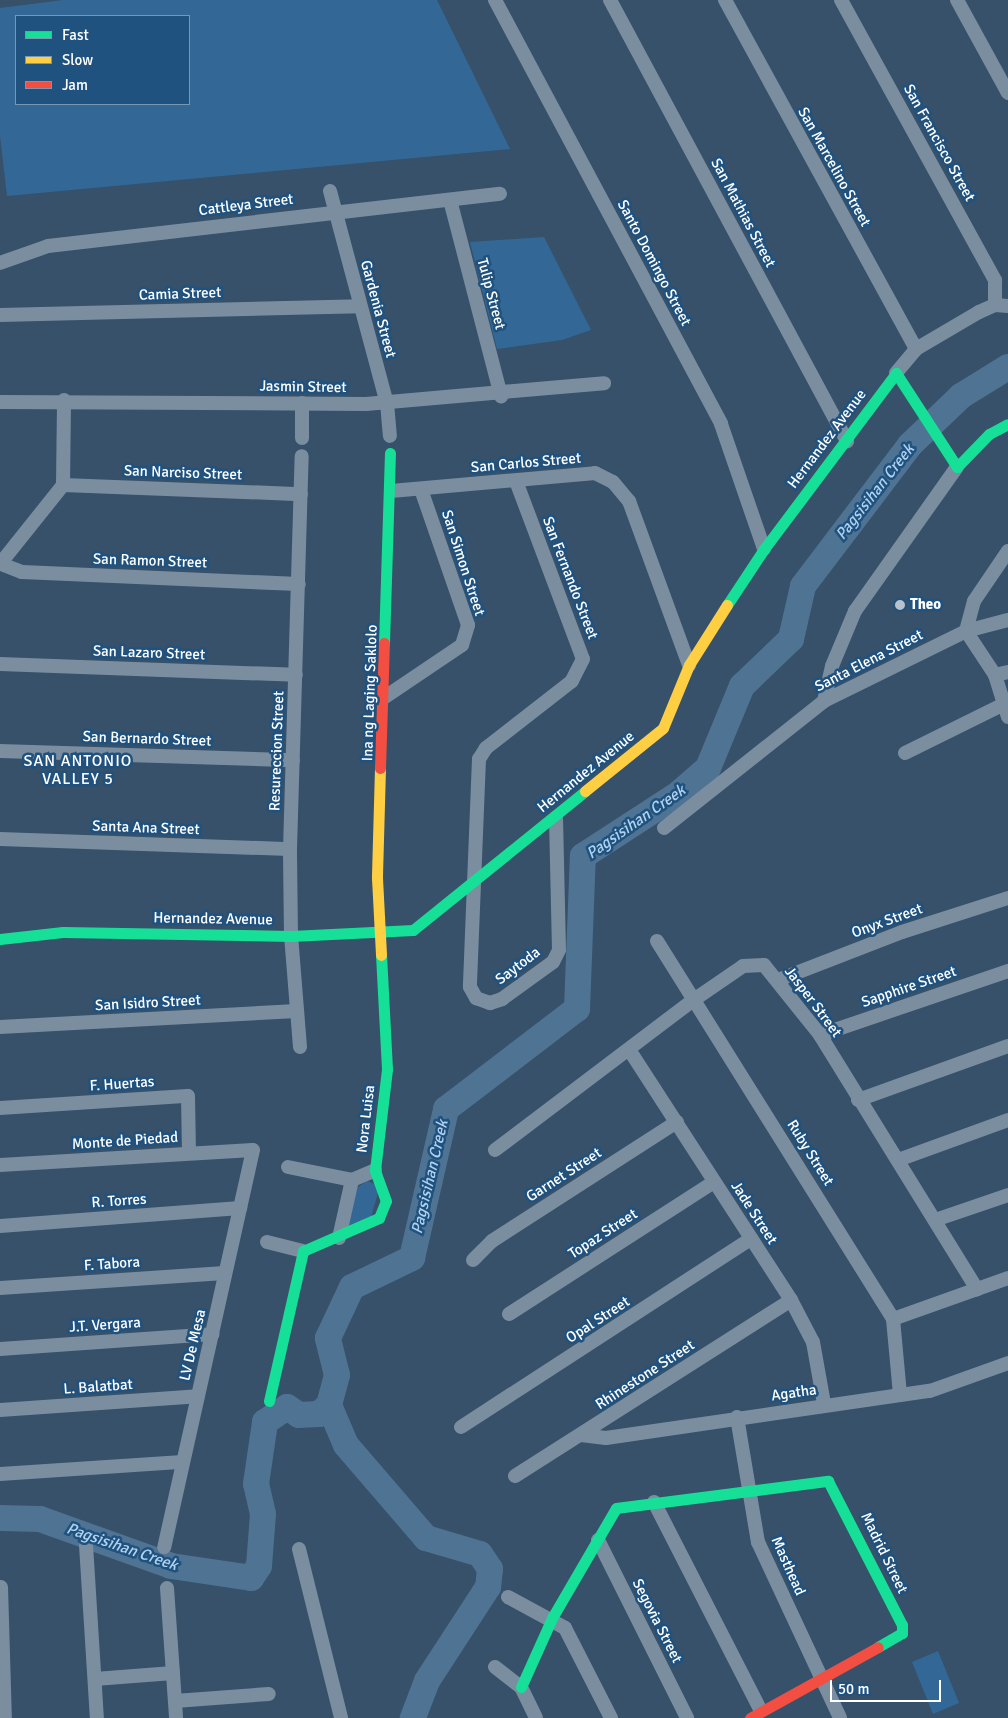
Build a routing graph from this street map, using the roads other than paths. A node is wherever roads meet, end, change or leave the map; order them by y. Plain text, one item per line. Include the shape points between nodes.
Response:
1 (495, 0) edge
2 (610, 0) edge
3 (725, 0) edge
4 (841, 0) edge
5 (957, 0) edge
6 (1008, 94) edge
7 (330, 191) dead end
8 (500, 194) dead end
9 (450, 200) junction
10 (335, 210) junction
11 (0, 263) edge
12 (360, 306) junction
13 (1002, 306) edge
14 (0, 315) edge
15 (916, 349) junction
16 (896, 373) junction
17 (604, 383) dead end
18 (501, 396) junction
19 (64, 400) junction
20 (0, 402) edge
21 (302, 403) junction
22 (387, 403) junction
23 (1008, 424) edge
24 (390, 436) dead end
25 (302, 438) dead end
26 (847, 441) junction
27 (390, 453) dead end
28 (302, 456) dead end
29 (957, 467) junction
30 (516, 481) junction
31 (63, 485) junction
32 (421, 488) junction
33 (391, 491) junction
34 (301, 494) junction
35 (764, 549) junction
36 (1008, 551) edge
37 (0, 564) edge
38 (298, 584) junction
39 (1008, 620) edge
40 (966, 631) junction
41 (0, 664) edge
42 (689, 665) junction
43 (1001, 673) edge
44 (296, 675) junction
45 (385, 697) junction
46 (824, 701) junction
47 (1006, 711) edge
48 (0, 751) edge
49 (905, 753) dead end
50 (293, 760) junction
51 (556, 818) junction
52 (664, 828) dead end
53 (0, 839) edge
54 (290, 849) junction
55 (474, 883) junction
56 (1008, 898) edge
57 (379, 934) junction
58 (291, 936) junction
59 (0, 939) edge
60 (658, 940) dead end
61 (1008, 971) edge
62 (778, 980) junction
63 (695, 999) junction
64 (297, 1011) junction
65 (0, 1027) edge
66 (820, 1035) junction
67 (1008, 1046) edge
68 (300, 1047) dead end
69 (630, 1051) junction
70 (858, 1100) junction
71 (0, 1108) edge
72 (1008, 1120) edge
73 (677, 1122) junction
74 (253, 1150) joint
75 (495, 1150) dead end
76 (190, 1153) junction
77 (898, 1160) junction
78 (0, 1166) edge
79 (288, 1167) dead end
80 (375, 1170) junction
81 (352, 1180) junction
82 (714, 1182) junction
83 (1008, 1194) edge
84 (240, 1208) junction
85 (938, 1219) junction
86 (0, 1226) edge
87 (339, 1238) junction
88 (751, 1240) junction
89 (267, 1242) dead end
90 (303, 1252) junction
91 (473, 1260) dead end
92 (226, 1273) junction
93 (1008, 1278) edge
94 (0, 1288) edge
95 (978, 1289) junction
96 (791, 1300) junction
97 (509, 1314) dead end
98 (893, 1319) junction
99 (212, 1334) junction
100 (0, 1349) edge
101 (1008, 1363) edge
102 (900, 1394) junction
103 (198, 1396) junction
104 (270, 1401) dead end
105 (824, 1404) junction
106 (0, 1410) edge
107 (737, 1418) junction
108 (462, 1427) dead end
109 (581, 1435) junction
110 (183, 1462) junction
111 (0, 1474) edge
112 (516, 1476) dead end
113 (747, 1489) junction
114 (654, 1502) junction
115 (598, 1540) junction
116 (86, 1545) dead end
117 (164, 1547) dead end
118 (299, 1549) dead end
119 (1, 1586) edge
120 (167, 1588) dead end
121 (508, 1597) dead end
122 (552, 1618) junction
123 (495, 1667) dead end
124 (172, 1674) junction
125 (821, 1675) junction
126 (95, 1679) junction
127 (522, 1686) junction
128 (269, 1694) dead end
129 (175, 1701) junction
130 (755, 1714) edge
131 (5, 1718) edge
132 (97, 1718) edge
133 (176, 1718) edge
134 (341, 1718) edge
135 (536, 1718) edge
136 (611, 1718) edge
137 (688, 1718) edge
138 (840, 1718) edge

1 - 35 street, Santo Domingo Street via 721,424
2 - 26 street, San Mathias Street
3 - 15 street, San Marcelino Street
4 - 13 street, San Francisco Street via 995,280
5 - 6 street
7 - 10 street, Gardenia Street
8 - 9 street, Cattleya Street
9 - 10 street, Cattleya Street
9 - 18 street, Tulip Street
10 - 11 street, Cattleya Street via 48,246
10 - 12 street, Gardenia Street
12 - 14 street, Camia Street
12 - 22 street, Gardenia Street
13 - 15 street, Hernandez Avenue
15 - 16 street, Hernandez Avenue
16 - 26 street, Hernandez Avenue
16 - 29 street
17 - 18 street, Jasmin Street
18 - 22 street, Jasmin Street
19 - 20 street, Jasmin Street
19 - 21 street, Jasmin Street
19 - 31 street
21 - 22 street, Jasmin Street
21 - 25 street
22 - 24 street, Gardenia Street
23 - 29 street via 989,434
26 - 35 street, Hernandez Avenue
27 - 33 street, Ina ng Laging Saklolo
28 - 34 street, Resureccion Street
29 - 46 street via 855,611 832,666
30 - 32 street, San Carlos Street
30 - 42 street, San Carlos Street via 595,473 613,482 629,501
30 - 55 street, San Fernando Street via 583,659 572,681 486,748 480,759
31 - 34 street, San Narciso Street
31 - 37 street
32 - 33 street, San Carlos Street
32 - 45 street, San Simon Street via 468,625 462,645
33 - 45 street, Ina ng Laging Saklolo
34 - 38 street, Resureccion Street
35 - 42 street, Hernandez Avenue
36 - 40 street via 974,600
37 - 38 street, San Ramon Street via 22,572
38 - 44 street, Resureccion Street
39 - 40 street, Santa Elena Street
40 - 43 street
40 - 46 street, Santa Elena Street
41 - 44 street, San Lazaro Street
42 - 51 street, Hernandez Avenue via 663,728
43 - 47 street
44 - 50 street, Resureccion Street
45 - 57 street, Ina ng Laging Saklolo
46 - 52 street, Santa Elena Street
47 - 49 street
48 - 50 street, San Bernardo Street
50 - 54 street, Resureccion Street
51 - 55 street, Hernandez Avenue
51 - 55 street, Saytoda via 559,950 553,962 502,999 490,1003 476,998 470,987
53 - 54 street, Santa Ana Street
54 - 58 street, Resureccion Street
55 - 57 street, Hernandez Avenue via 413,930
56 - 62 street, Onyx Street via 902,932
57 - 58 street, Hernandez Avenue
57 - 80 street, Nora Luisa via 387,1069
58 - 59 street, Hernandez Avenue via 63,932
58 - 64 street, Resureccion Street
60 - 63 street, Ruby Street
61 - 66 street, Sapphire Street
62 - 63 street, Jasper Street via 764,965 743,966
62 - 66 street, Jasper Street
63 - 69 street, Jasper Street
63 - 98 street, Ruby Street
64 - 65 street, San Isidro Street
64 - 68 street, Resureccion Street
66 - 70 street, Jasper Street
67 - 70 street
69 - 73 street, Jade Street
69 - 75 street, Jasper Street
70 - 77 street, Jasper Street
71 - 76 street, F. Huertas via 188,1096
72 - 77 street
73 - 82 street, Jade Street
73 - 91 street, Garnet Street via 492,1241
74 - 76 street, Monte de Piedad
74 - 84 street, LV De Mesa
76 - 78 street, Monte de Piedad
77 - 85 street, Jasper Street
79 - 81 street
80 - 81 street
80 - 87 street, Nora Luisa via 383,1186 384,1211 379,1218
81 - 87 street
82 - 88 street, Jade Street
82 - 97 street, Topaz Street
83 - 85 street
84 - 86 street, R. Torres
84 - 92 street, LV De Mesa
85 - 95 street, Jasper Street
87 - 90 street, Nora Luisa
88 - 96 street, Jade Street
88 - 108 street, Opal Street
89 - 90 street
90 - 104 street
92 - 94 street, F. Tabora
92 - 99 street, LV De Mesa
93 - 95 street
95 - 98 street
96 - 105 street, Jade Street via 813,1342
96 - 109 street, Rhinestone Street
98 - 102 street, Ruby Street
99 - 100 street, J.T. Vergara
99 - 103 street, LV De Mesa
101 - 102 street, Agatha via 930,1391
102 - 105 street, Agatha
103 - 106 street, L. Balatbat
103 - 110 street, LV De Mesa
105 - 107 street, Agatha
107 - 109 street, Agatha via 606,1438
107 - 113 street, Masthead
109 - 112 street, Rhinestone Street
110 - 111 street
110 - 117 street, LV De Mesa
113 - 114 street
113 - 125 street, Masthead via 758,1542
113 - 125 street, Madrid Street via 828,1481 902,1625 894,1638
114 - 115 street via 616,1508
114 - 130 street
115 - 122 street
115 - 137 street, Segovia Street
116 - 126 street
118 - 134 street
119 - 131 street
120 - 124 street
121 - 122 street
122 - 127 street
122 - 136 street via 565,1628
123 - 127 street
124 - 126 street
124 - 129 street
125 - 130 street
125 - 138 street, Masthead
126 - 132 street
127 - 135 street
128 - 129 street
129 - 133 street

